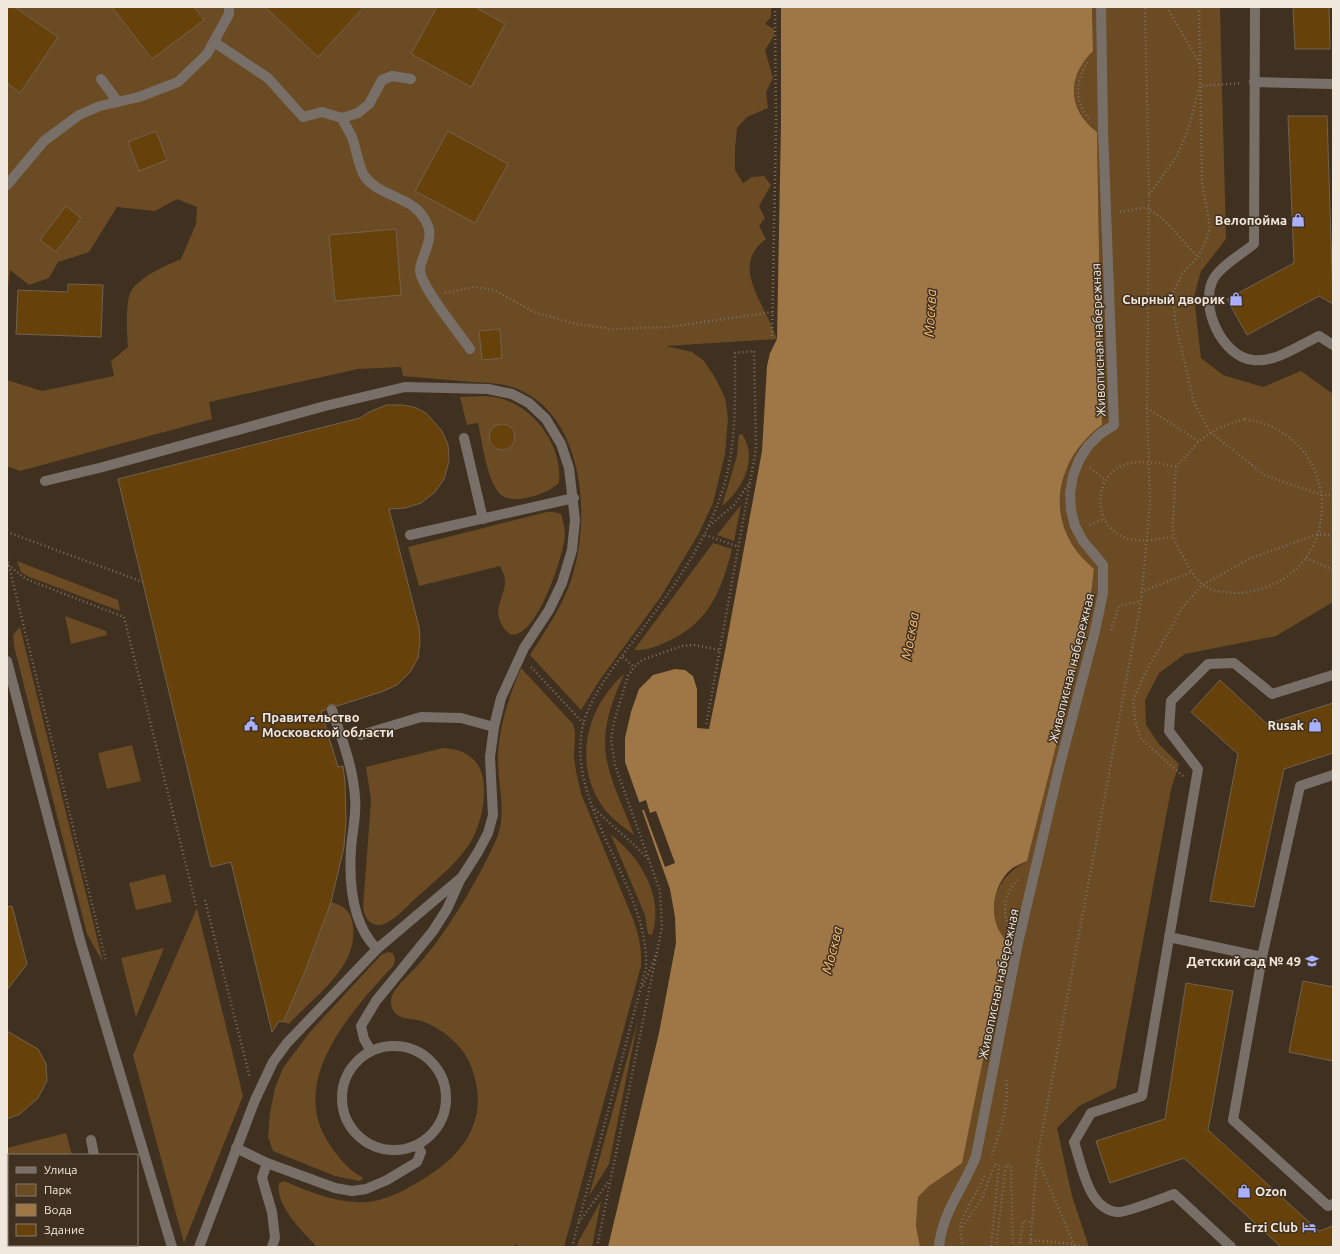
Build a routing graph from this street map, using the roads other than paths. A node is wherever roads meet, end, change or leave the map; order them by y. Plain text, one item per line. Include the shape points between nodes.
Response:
1 (229, 7) edge
2 (1101, 7) edge
3 (1255, 7) edge
4 (214, 42) junction
5 (101, 79) dead end
6 (411, 79) dead end
7 (1254, 82) junction
8 (1333, 84) edge
9 (118, 102) junction
10 (342, 118) junction
11 (7, 185) edge
12 (1333, 345) edge
13 (470, 349) dead end
14 (464, 438) dead end
15 (45, 481) dead end
16 (574, 498) junction
17 (483, 519) junction
18 (410, 535) dead end
19 (7, 661) edge
20 (1333, 675) edge
21 (332, 710) dead end
22 (494, 727) junction
23 (361, 735) dead end
24 (1333, 775) edge
25 (462, 876) junction
26 (1169, 937) junction
27 (377, 949) junction
28 (1262, 957) junction
29 (371, 1051) junction
30 (91, 1140) dead end
31 (417, 1145) junction
32 (236, 1148) junction
33 (94, 1154) edge
34 (267, 1163) junction
35 (1333, 1204) edge
36 (172, 1247) edge
37 (199, 1247) edge
38 (272, 1247) edge
39 (939, 1247) edge
40 (1231, 1247) edge

1 - 4 street
2 - 39 street, Живописная набережная via 1114,425 1100,434 1079,460 1072,482 1071,510 1075,526 1083,541 1103,565 1103,592 1018,943 976,1156 969,1174 948,1210 940,1230
3 - 7 street
4 - 9 street via 207,54 178,82
4 - 10 street via 268,78 304,117 322,112
5 - 9 street
6 - 10 street via 392,76 382,80 369,104 358,113
7 - 8 street
7 - 12 street via 1254,244 1214,278 1209,310 1215,327 1225,342 1236,354 1253,360 1285,353 1318,336
9 - 11 street via 79,114 44,141
10 - 13 street via 352,137 364,176 374,185 414,206 429,228 427,251 420,270 432,296
14 - 17 street
15 - 16 street via 405,387 463,387 488,388 512,394 529,403 546,419 561,444 569,468
16 - 17 street
16 - 22 street via 572,550 562,583 549,610 520,655 501,698
17 - 18 street
19 - 36 street via 80,940
20 - 26 street via 1272,694 1234,663 1208,664 1171,701 1169,730 1198,769
21 - 27 street via 353,772 356,799 351,876 356,910 364,933
22 - 23 street via 461,718 421,717
22 - 25 street via 490,757 493,815 484,840
24 - 28 street via 1300,786
25 - 27 street
25 - 29 street via 447,909 433,931 376,1001 361,1026 364,1039
26 - 28 street
26 - 40 street via 1142,1096 1091,1113 1074,1142 1092,1196 1105,1209 1119,1212 1174,1194
27 - 32 street via 287,1043 273,1062
28 - 35 street via 1233,1120 1328,1206
29 - 31 street via 355,1064 344,1082 342,1102 347,1121 360,1138 377,1148 398,1150
29 - 31 street via 391,1046 411,1048 428,1058 441,1075 446,1094 444,1115 434,1132
30 - 33 street
31 - 34 street via 421,1152 417,1162 387,1180 366,1189 352,1191 335,1188
32 - 34 street
32 - 37 street
34 - 38 street via 262,1178 272,1212 275,1238

